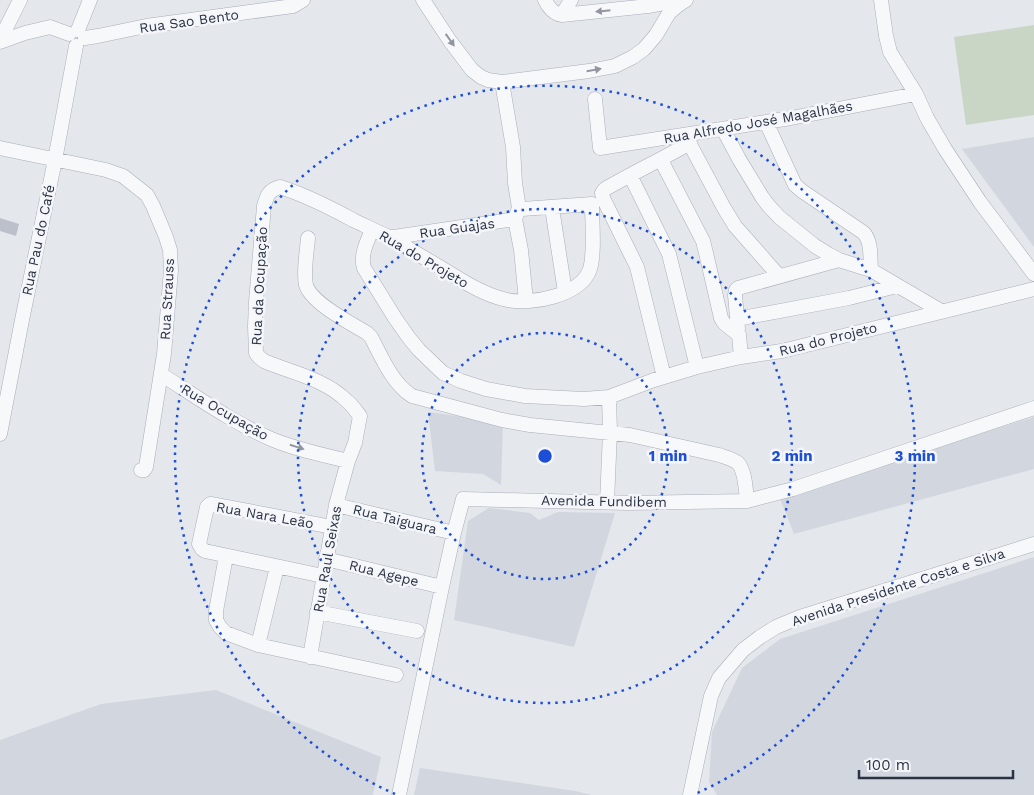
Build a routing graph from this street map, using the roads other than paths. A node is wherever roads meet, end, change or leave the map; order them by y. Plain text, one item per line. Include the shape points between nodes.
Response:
1 (90, 0) edge
2 (423, 0) edge
3 (545, 0) edge
4 (571, 0) edge
5 (667, 0) edge
6 (686, 0) edge
7 (881, 0) edge
8 (296, 2) edge
9 (17, 6) edge
10 (648, 6) junction
11 (560, 14) junction
12 (25, 33) junction
13 (656, 34) junction
14 (77, 37) junction
15 (0, 41) edge
16 (502, 82) junction
17 (916, 94) junction
18 (595, 99) dead end
19 (766, 122) junction
20 (723, 129) junction
21 (687, 139) junction
22 (0, 148) edge
23 (55, 160) junction
24 (661, 160) junction
25 (630, 175) junction
26 (552, 208) junction
27 (517, 213) junction
28 (372, 230) junction
29 (388, 237) junction
30 (308, 238) dead end
31 (839, 260) junction
32 (871, 270) junction
33 (1034, 274) edge
34 (779, 276) junction
35 (897, 286) junction
36 (1034, 288) edge
37 (565, 292) junction
38 (526, 300) junction
39 (941, 311) junction
40 (737, 319) junction
41 (739, 335) junction
42 (741, 357) junction
43 (697, 367) junction
44 (162, 375) junction
45 (664, 377) junction
46 (609, 397) junction
47 (1034, 408) edge
48 (610, 432) junction
49 (0, 434) edge
50 (348, 461) junction
51 (141, 470) dead end
52 (747, 501) junction
53 (607, 502) junction
54 (336, 505) junction
55 (332, 528) junction
56 (454, 533) junction
57 (1034, 544) edge
58 (226, 556) junction
59 (326, 559) junction
60 (277, 567) junction
61 (324, 576) junction
62 (442, 587) junction
63 (317, 612) junction
64 (417, 631) dead end
65 (258, 645) junction
66 (310, 657) junction
67 (396, 675) dead end
68 (692, 794) edge
69 (400, 795) edge

1 - 14 street, Rua Pau do Café
2 -> 16 street via 472,70 488,80
3 - 11 street
4 - 11 street
5 - 10 street
6 - 13 street via 669,13
7 - 17 street via 890,52
8 - 14 street, Rua Sao Bento
9 - 12 street
9 - 15 street
10 -> 11 street
10 - 13 street via 655,17
12 - 14 street via 50,27
12 - 15 street
16 -> 13 street via 615,66 644,49
14 - 23 street, Rua Pau do Café
16 - 27 street via 513,147
17 - 19 street, Rua Alfredo José Magalhães
17 - 33 street via 927,118 980,202
18 - 21 street, Rua Alfredo José Magalhães via 600,148
19 - 20 street, Rua Alfredo José Magalhães
19 - 32 street via 795,185 867,236
20 - 21 street, Rua Alfredo José Magalhães
20 - 31 street via 768,205 815,246
21 - 24 street
21 - 34 street via 735,226
22 - 23 street, Rua Strauss
23 - 44 street, Rua Strauss via 123,176 146,195 153,206 170,250
23 - 49 street, Rua Pau do Café
24 - 25 street
24 - 41 street via 703,241 721,318
25 - 43 street via 669,254
25 - 45 street via 602,193 636,267
26 - 27 street, Rua do Projeto via 522,209
26 - 37 street
26 - 37 street, Rua do Projeto via 592,204 590,268 580,283
27 - 29 street, Rua Guajas
27 - 38 street
28 - 29 street, Rua do Projeto
28 - 46 street, Rua do Projeto via 362,256 364,268 408,338 443,373 486,388 526,396
28 - 50 street, Rua da Ocupação via 291,190 280,187 267,195 256,302 256,353 264,361 328,387 351,405 360,416
29 - 38 street, Rua do Projeto via 474,288 508,300
30 - 48 street via 305,276 308,290 335,314 371,337 393,377 412,396 502,420
31 - 32 street
31 - 34 street
32 - 35 street
34 - 40 street via 736,290
35 - 39 street
35 - 40 street
36 - 39 street, Rua do Projeto
37 - 38 street, Rua do Projeto
39 - 42 street, Rua do Projeto via 782,351
40 - 41 street
41 - 42 street
42 - 43 street, Rua do Projeto
43 - 45 street, Rua do Projeto
44 -> 50 street, Rua Ocupação via 271,439
44 - 51 street, Rua Strauss via 146,467
45 - 46 street, Rua do Projeto
46 - 48 street
47 - 52 street, Avenida Fundibem via 793,489
48 - 52 street via 729,458 738,464 745,479
48 - 53 street
50 - 54 street, Rua Raul Seixas
52 - 53 street, Avenida Fundibem
53 - 56 street, Avenida Fundibem via 463,499
54 - 55 street, Rua Raul Seixas
54 - 56 street, Rua Taiguara
55 - 58 street, Rua Nara Leão via 210,504 206,507 199,544 205,551
55 - 59 street, Rua Raul Seixas
56 - 62 street, Avenida Fundibem
57 - 68 street, Avenida Presidente Costa e Silva via 800,617 760,637 719,678 711,696
58 - 60 street
58 - 65 street via 216,620 226,633
59 - 61 street, Rua Raul Seixas
59 - 62 street, Rua Agepe
60 - 61 street
60 - 65 street
61 - 63 street, Rua Raul Seixas
62 - 69 street, Avenida Fundibem
63 - 64 street
63 - 66 street, Rua Raul Seixas
65 - 66 street
66 - 67 street

